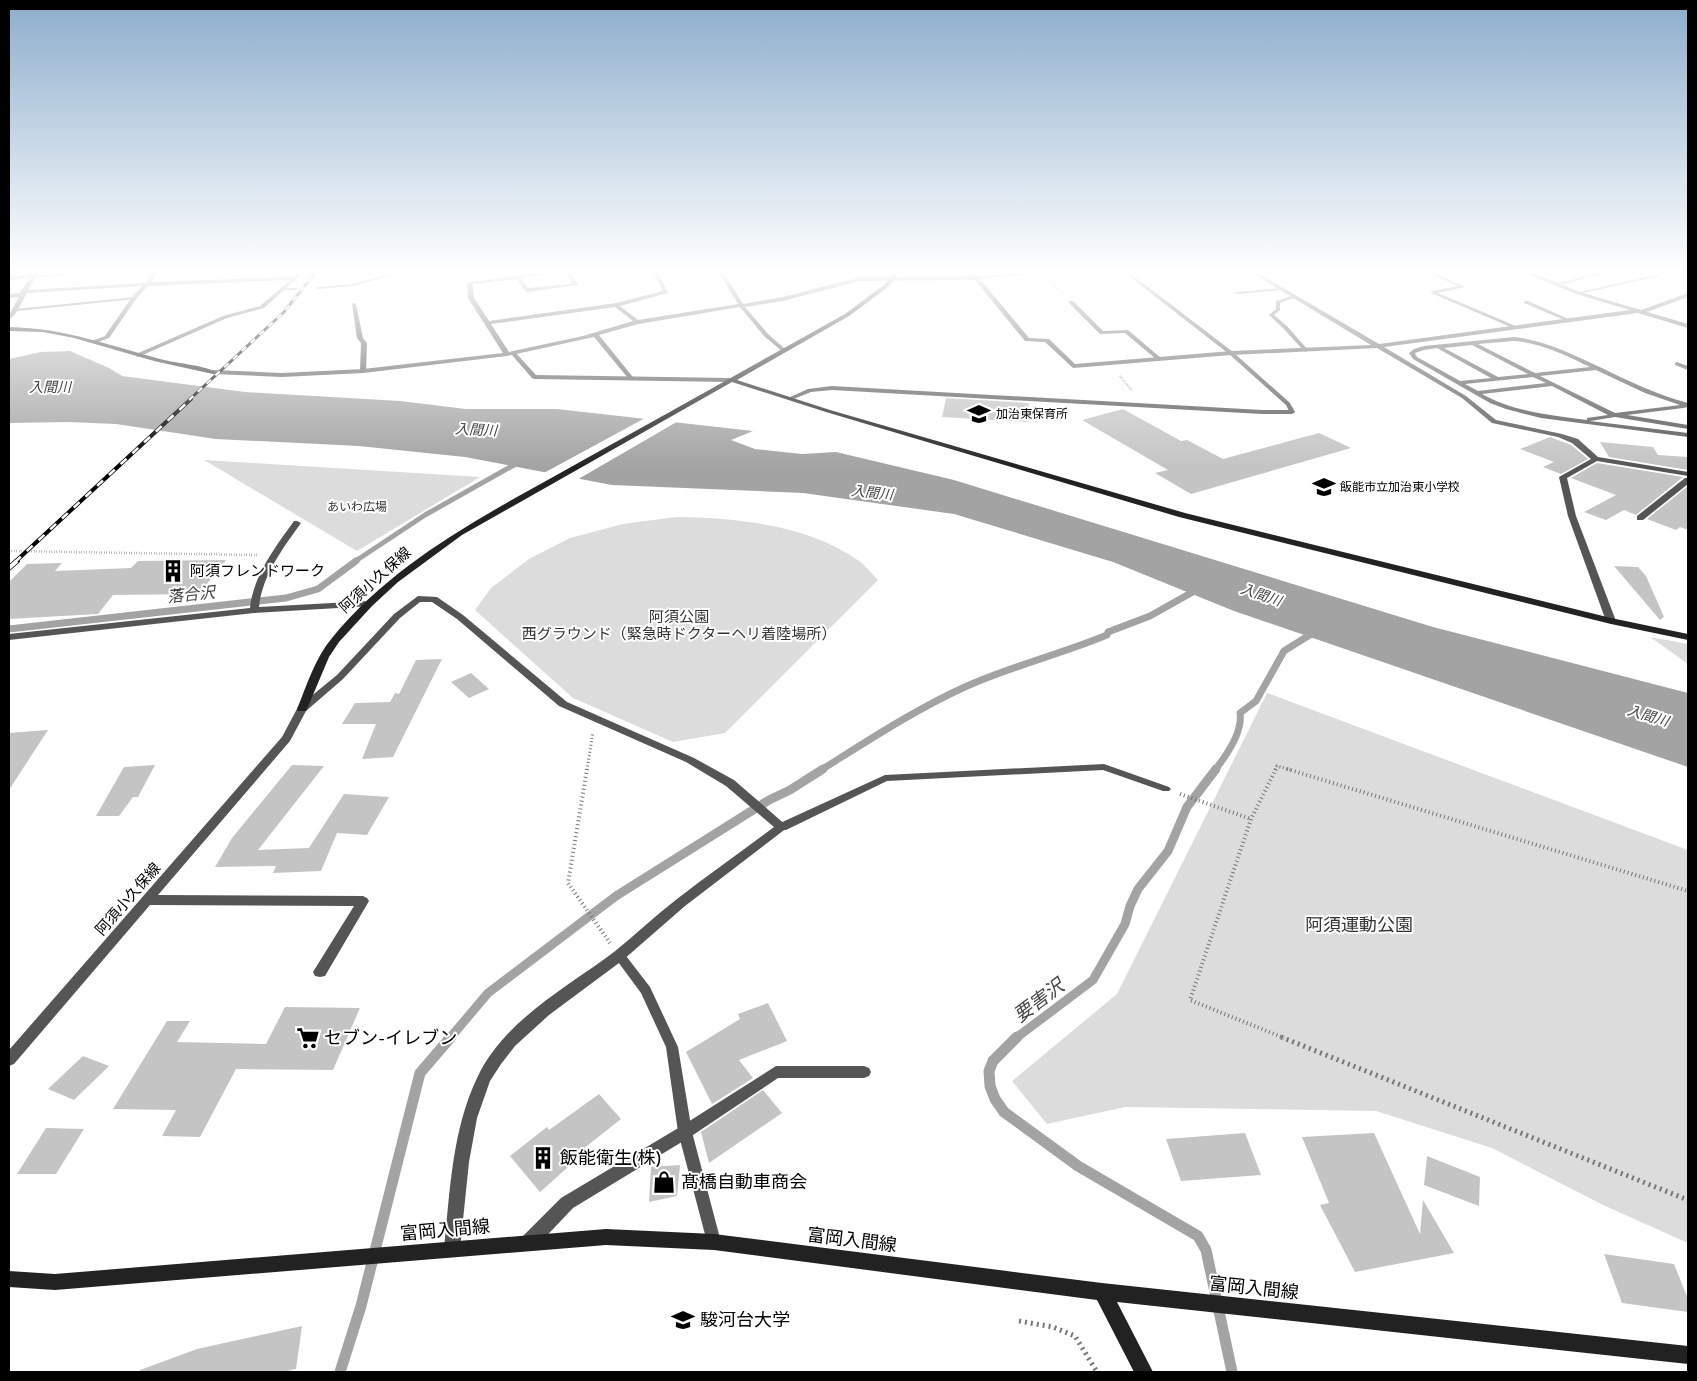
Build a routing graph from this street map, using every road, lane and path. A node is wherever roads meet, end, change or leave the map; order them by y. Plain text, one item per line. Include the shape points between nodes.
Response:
1 (80, 337) edge
2 (106, 337) edge
3 (177, 337) edge
4 (360, 337) edge
5 (498, 337) edge
6 (585, 337) edge
7 (598, 337) edge
8 (767, 337) edge
9 (806, 337) edge
10 (1025, 337) edge
11 (1133, 337) edge
12 (1211, 337) edge
13 (1293, 337) edge
14 (1363, 337) edge
15 (1440, 337) edge
16 (96, 341) junction
17 (1472, 343) junction
18 (1378, 346) junction
19 (1438, 346) junction
20 (783, 350) junction
21 (1305, 350) junction
22 (1232, 353) junction
23 (138, 354) junction
24 (510, 354) junction
25 (1158, 358) junction
26 (1109, 363) junction
27 (1677, 364) dead end
28 (1596, 368) junction
29 (1688, 368) edge
30 (363, 372) junction
31 (1534, 375) junction
32 (630, 377) junction
33 (1498, 379) junction
34 (731, 380) junction
35 (1460, 383) junction
36 (1553, 384) junction
37 (1478, 393) junction
38 (791, 398) junction
39 (1688, 405) edge
40 (1142, 406) junction
41 (1292, 412) joint
42 (1613, 415) junction
43 (1577, 420) junction
44 (1688, 427) edge
45 (1688, 435) edge
46 (1596, 459) junction
47 (1688, 474) edge
48 (1688, 480) edge
49 (1640, 518) dead end
50 (297, 523) dead end
51 (9, 551) edge
52 (273, 556) junction
53 (369, 604) junction
54 (254, 605) junction
55 (1611, 621) junction
56 (9, 637) edge
57 (1688, 637) edge
58 (302, 709) junction
59 (598, 720) junction
60 (1166, 789) joint
61 (1251, 819) junction
62 (782, 827) junction
63 (1688, 891) edge
64 (148, 900) junction
65 (600, 930) dead end
66 (619, 955) junction
67 (320, 972) dead end
68 (9, 1060) edge
69 (864, 1072) dead end
70 (686, 1132) junction
71 (1688, 1200) edge
72 (529, 1242) junction
73 (714, 1242) junction
74 (452, 1249) junction
75 (9, 1279) edge
76 (1102, 1292) junction
77 (1019, 1321) dead end
78 (1688, 1355) edge
79 (1097, 1372) edge
80 (1144, 1372) edge

1 - 16 street
2 - 16 street
3 - 23 street
4 - 30 lane via 364,343
5 - 24 street
6 - 24 street
7 - 32 street
8 - 20 street
9 - 20 street, 阿須小久保線
10 - 26 street via 1047,340 1073,366
11 - 25 lane
12 - 22 lane
13 - 21 lane
14 - 18 street
15 - 18 street
16 - 23 street
17 - 19 lane
17 - 28 lane via 1514,338 1527,340
17 - 31 lane
18 - 21 street
18 - 46 street via 1464,397 1494,422 1560,435 1575,441
19 - 33 lane
19 - 35 lane via 1412,353 1415,358
20 - 34 street, 阿須小久保線
21 - 22 street
22 - 25 street
22 - 41 lane via 1288,404
23 - 30 street via 213,372 282,375
24 - 30 street
24 - 32 lane via 534,377
25 - 26 street
26 - 40 path
27 - 29 lane
28 - 31 lane
28 - 39 lane via 1651,394
31 - 33 lane
31 - 36 lane
32 - 34 lane
33 - 35 lane
34 - 38 street
34 - 53 street, 阿須小久保線 via 459,533 422,558
35 - 37 lane
36 - 37 lane
36 - 42 lane
37 - 43 lane via 1492,402 1524,412
38 - 40 street via 810,390 832,388
38 - 55 street via 1182,515
39 - 42 lane
40 - 41 street
42 - 43 lane
42 - 44 lane
43 - 45 lane
46 - 47 street
46 - 55 street via 1563,477 1572,516
48 - 49 street
50 - 52 street
51 - 52 path
52 - 54 street
53 - 54 street
53 - 58 street, 阿須小久保線 via 335,640 324,657
54 - 56 street
55 - 57 street
58 - 59 street via 340,677 397,616 418,599 434,599 563,704
58 - 64 street, 阿須小久保線 via 286,739
59 - 62 street via 690,760 730,783
59 - 65 path via 590,738 568,883
60 - 61 path
60 - 62 lane via 1104,767 885,778
61 - 63 path via 1277,766
61 - 71 path via 1190,1000
62 - 66 street via 667,914
64 - 67 street via 363,900
64 - 68 street, 阿須小久保線
66 - 70 lane via 646,990 672,1047
66 - 74 street via 537,1015 498,1056 484,1078 472,1112 460,1171
69 - 70 street via 776,1072
70 - 72 street via 567,1203
70 - 73 lane
72 - 73 street, 富岡入間線 via 606,1238
72 - 74 street, 富岡入間線
73 - 76 street, 富岡入間線
74 - 75 street, 富岡入間線 via 55,1282
76 - 78 street, 富岡入間線
76 - 80 street
77 - 79 path via 1054,1327 1075,1336

